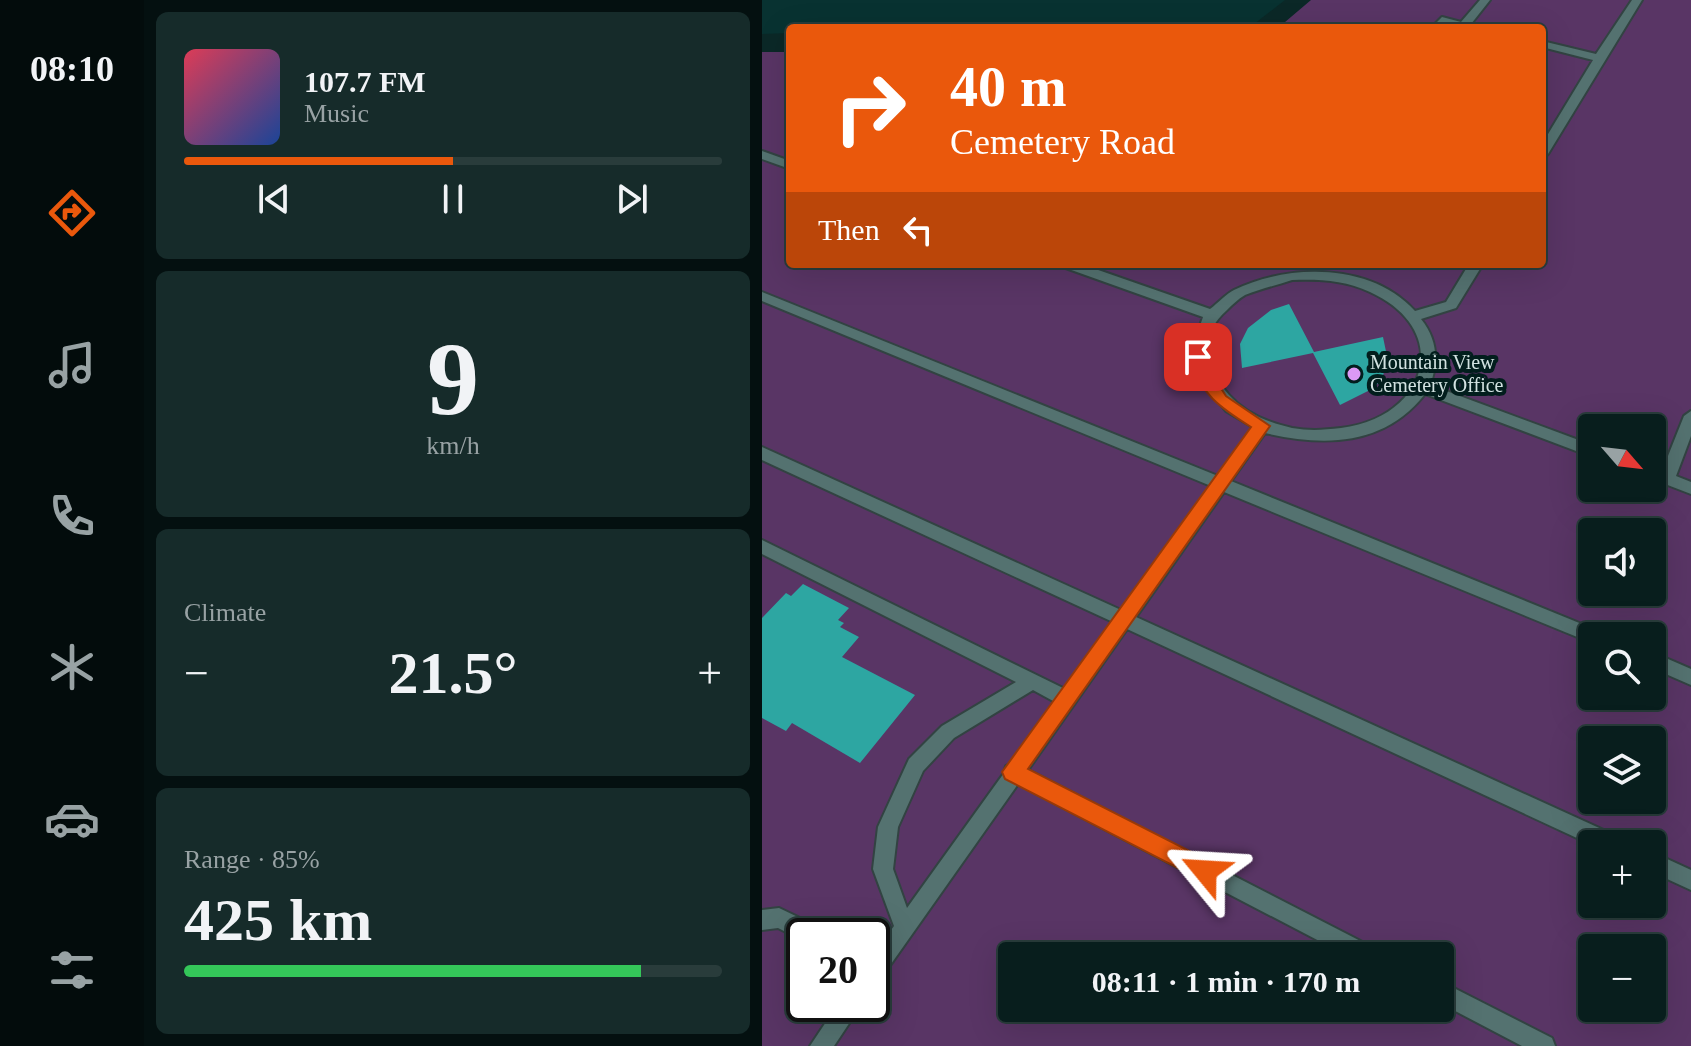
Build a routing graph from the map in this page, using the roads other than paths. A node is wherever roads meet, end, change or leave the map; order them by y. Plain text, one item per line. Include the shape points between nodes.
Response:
1 (1485, 0) edge
2 (1637, 0) edge
3 (1439, 24) edge
4 (1458, 24) edge
5 (1472, 24) edge
6 (1546, 45) edge
7 (1599, 58) junction
8 (1546, 147) edge
9 (762, 155) edge
10 (786, 161) edge
11 (1079, 268) edge
12 (1269, 268) edge
13 (1474, 268) edge
14 (1271, 279) junction
15 (762, 296) edge
16 (1212, 315) junction
17 (1414, 316) junction
18 (1423, 388) junction
19 (1691, 416) edge
20 (1262, 426) junction
21 (1578, 446) edge
22 (762, 453) edge
23 (1666, 464) edge
24 (1666, 478) edge
25 (1221, 482) junction
26 (1691, 488) edge
27 (762, 547) edge
28 (1123, 619) junction
29 (1578, 630) edge
30 (1666, 666) edge
31 (1691, 677) edge
32 (1032, 682) junction
33 (1066, 698) junction
34 (1013, 772) junction
35 (1582, 830) edge
36 (1666, 868) edge
37 (1691, 880) edge
38 (762, 920) edge
39 (786, 921) edge
40 (904, 927) junction
41 (1342, 942) edge
42 (890, 946) edge
43 (1454, 999) edge
44 (838, 1022) edge
45 (821, 1046) edge
46 (1544, 1046) edge

1 - 5 lane
2 - 7 lane
3 - 4 lane
6 - 7 lane
7 - 8 lane
9 - 10 lane
11 - 16 lane
12 - 14 lane
13 - 17 lane via 1451,305
14 - 16 lane via 1237,293
14 - 17 lane via 1310,275 1351,280 1386,294
15 - 25 lane
16 - 20 lane via 1199,342 1202,372 1220,400
17 - 18 lane via 1431,359
18 - 20 lane via 1399,414 1362,431 1318,437
18 - 21 lane
19 - 23 lane
20 - 25 lane
22 - 28 lane
24 - 26 lane
25 - 28 lane
25 - 29 lane
27 - 32 lane
28 - 33 lane
28 - 35 lane
30 - 31 lane
32 - 33 lane
32 - 40 lane via 948,732 916,765 888,827 883,869
33 - 34 lane
34 - 40 lane
34 - 41 lane
36 - 37 lane
38 - 39 lane
40 - 42 lane
43 - 46 lane
44 - 45 lane

